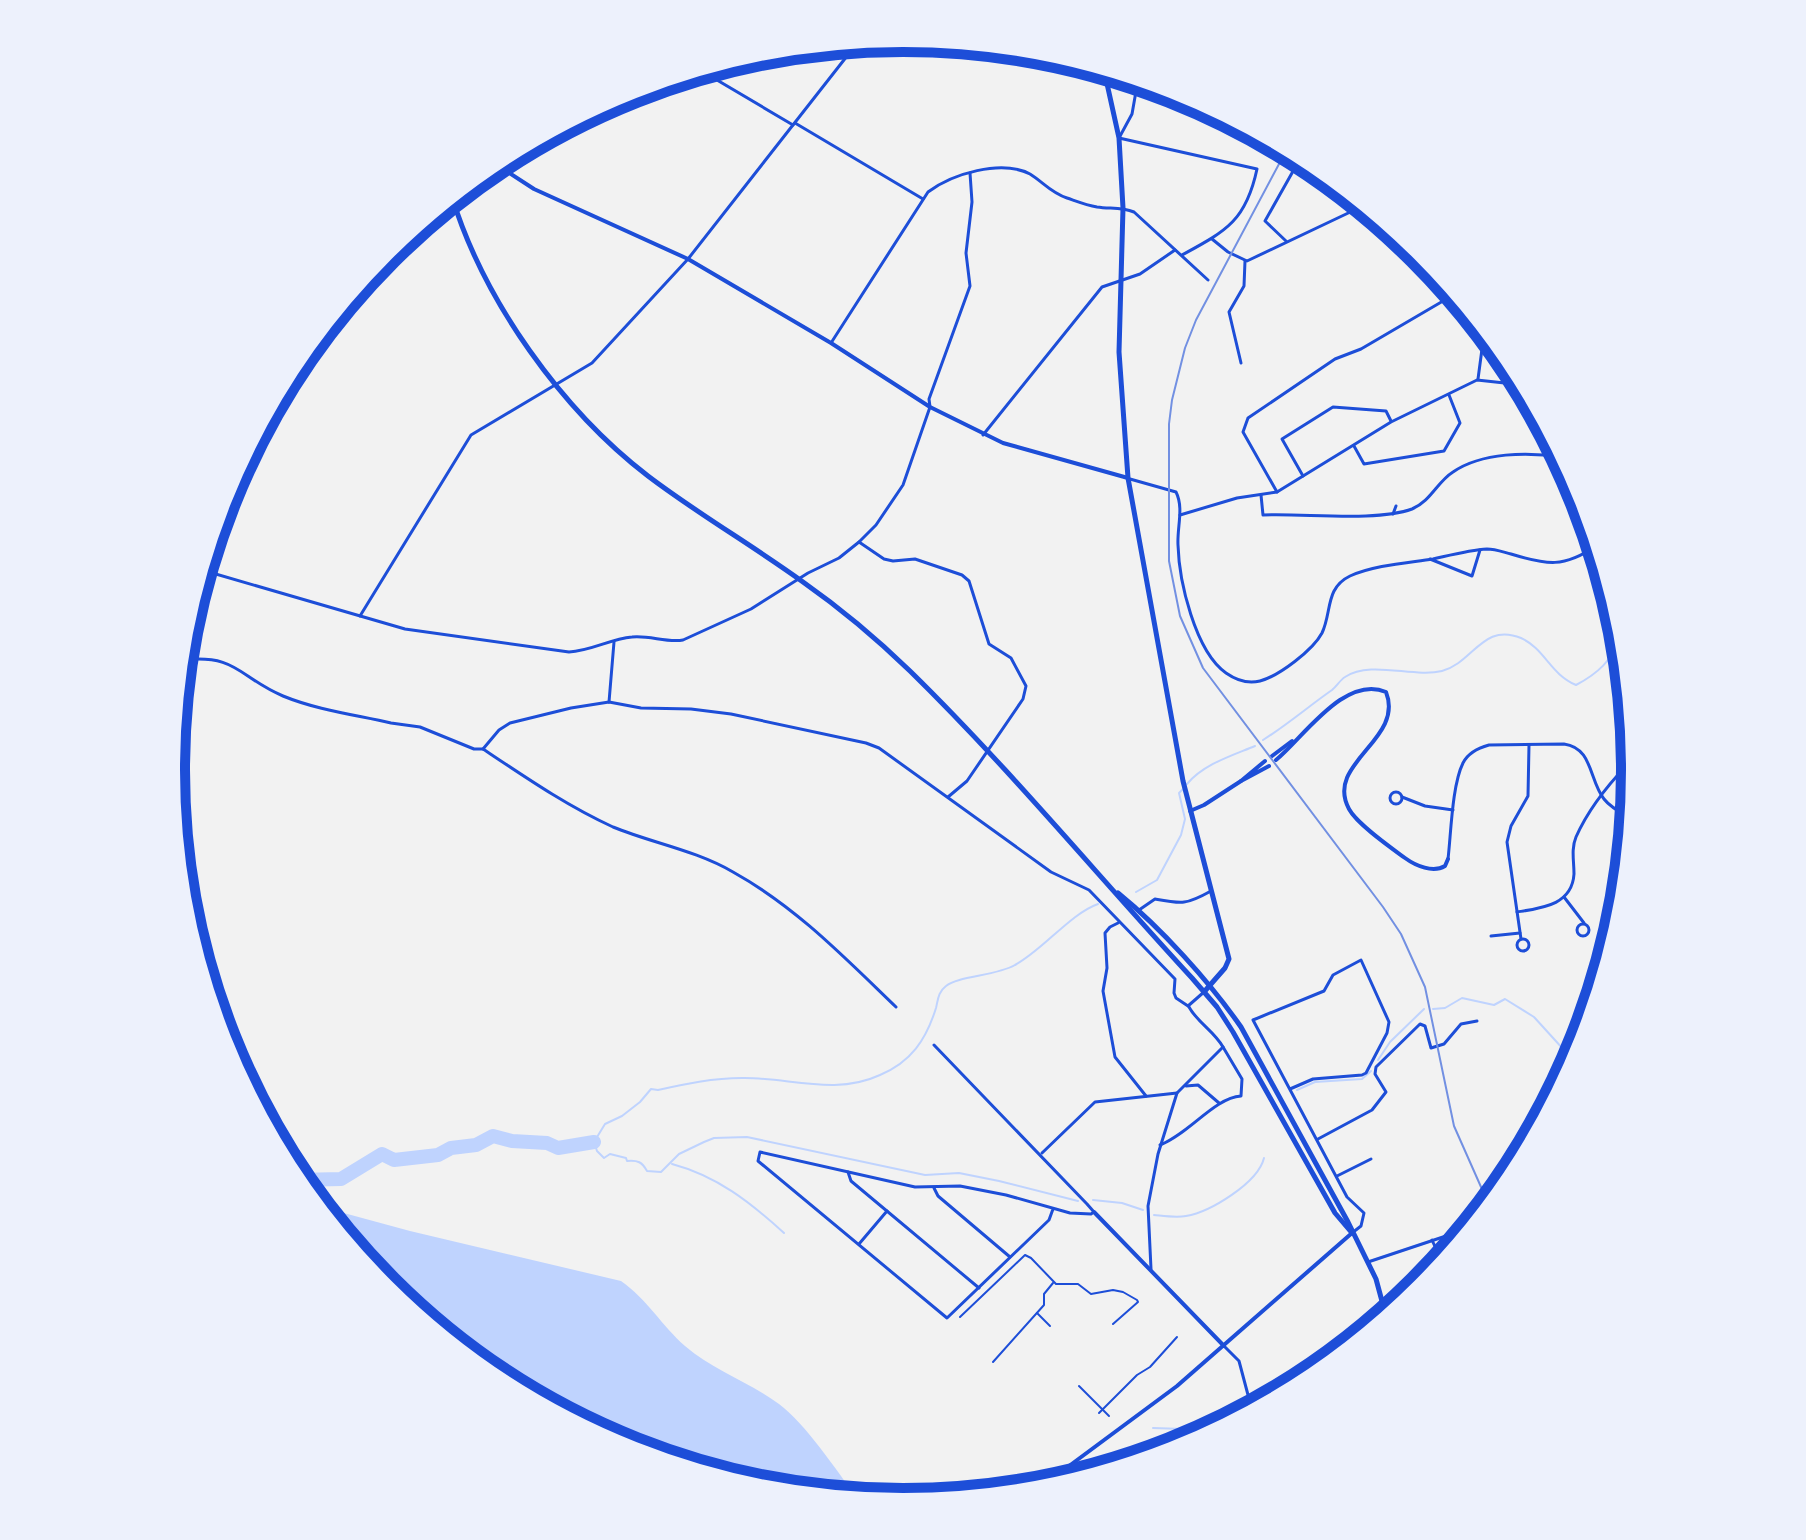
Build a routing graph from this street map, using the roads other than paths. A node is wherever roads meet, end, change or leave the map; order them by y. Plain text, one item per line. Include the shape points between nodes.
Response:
1 (848, 55) edge
2 (713, 77) edge
3 (1107, 81) edge
4 (1136, 91) edge
5 (794, 124) junction
6 (1119, 138) junction
7 (1295, 168) edge
8 (507, 171) edge
9 (970, 173) junction
10 (923, 199) junction
11 (456, 208) edge
12 (1123, 208) junction
13 (1353, 211) edge
14 (1212, 239) junction
15 (1286, 241) junction
16 (1175, 249) junction
17 (1182, 255) junction
18 (688, 259) junction
19 (1245, 261) junction
20 (1120, 280) junction
21 (1208, 280) dead end
22 (1445, 300) edge
23 (831, 343) junction
24 (1484, 349) edge
25 (1241, 363) dead end
26 (1477, 380) junction
27 (1508, 383) edge
28 (557, 384) junction
29 (1449, 395) junction
30 (930, 407) junction
31 (1391, 422) junction
32 (983, 435) junction
33 (1354, 446) junction
34 (1549, 455) edge
35 (1303, 476) junction
36 (1128, 478) junction
37 (1277, 492) junction
38 (1261, 495) junction
39 (1396, 506) dead end
40 (1393, 514) junction
41 (1180, 515) junction
42 (859, 542) junction
43 (1480, 550) junction
44 (1587, 552) edge
45 (1430, 559) junction
46 (212, 573) edge
47 (799, 579) junction
48 (360, 616) junction
49 (614, 642) junction
50 (194, 660) edge
51 (609, 702) junction
52 (1529, 745) junction
53 (483, 749) junction
54 (987, 752) junction
55 (1274, 758) dead end
56 (1267, 764) dead end
57 (1621, 772) edge
58 (1601, 795) junction
59 (948, 797) junction
60 (1402, 797) dead end
61 (1453, 810) junction
62 (1190, 811) junction
63 (1619, 811) edge
64 (1448, 859) joint
65 (1105, 882) junction
66 (1211, 891) junction
67 (1564, 897) junction
68 (1139, 910) junction
69 (1517, 912) junction
70 (1120, 922) junction
71 (1584, 924) dead end
72 (1520, 933) junction
73 (1491, 936) dead end
74 (1521, 939) dead end
75 (1207, 989) junction
76 (1188, 1006) junction
77 (896, 1007) dead end
78 (1477, 1021) dead end
79 (934, 1045) dead end
80 (1223, 1047) junction
81 (1372, 1064) junction
82 (1376, 1067) junction
83 (1183, 1086) junction
84 (1290, 1089) junction
85 (1177, 1093) junction
86 (1146, 1096) junction
87 (1219, 1103) junction
88 (1318, 1139) junction
89 (1160, 1145) junction
90 (1040, 1154) junction
91 (1371, 1159) dead end
92 (848, 1172) junction
93 (1337, 1176) junction
94 (934, 1188) junction
95 (1053, 1209) junction
96 (887, 1211) junction
97 (1094, 1212) junction
98 (1352, 1233) junction
99 (1450, 1234) edge
100 (1432, 1240) junction
101 (859, 1244) junction
102 (1437, 1250) edge
103 (1010, 1257) junction
104 (1368, 1262) junction
105 (1151, 1269) junction
106 (1054, 1283) junction
107 (979, 1288) junction
108 (1383, 1304) edge
109 (1036, 1312) junction
110 (960, 1317) dead end
111 (1113, 1324) dead end
112 (1050, 1326) dead end
113 (1177, 1337) dead end
114 (1224, 1346) junction
115 (993, 1362) dead end
116 (1079, 1386) dead end
117 (1249, 1399) edge
118 (1103, 1410) junction
119 (1099, 1413) dead end
120 (1109, 1416) dead end
121 (1065, 1469) edge

1 - 5 street
2 - 5 street
3 - 6 main road
4 - 6 street via 1132,114
5 - 10 street
5 - 18 street
6 - 12 main road
6 - 14 street via 1257,169 1244,211
7 - 15 street via 1265,221
8 - 18 street via 534,189
9 - 10 street via 939,184
9 - 12 street via 1021,171 1061,196 1091,206
9 - 30 street via 970,286
10 - 23 street
11 - 28 main road via 504,310
12 - 16 street
12 - 20 main road
13 - 15 street
14 - 17 street
14 - 19 street
15 - 19 street
16 - 17 street
16 - 20 street via 1140,274
17 - 21 street
18 - 23 street
18 - 28 street via 592,363
19 - 25 street via 1244,286 1229,312
20 - 32 street via 1102,287
20 - 36 main road
22 - 37 street via 1335,359 1248,418 1243,432
23 - 30 street
24 - 26 street
26 - 27 street
26 - 29 street
28 - 47 main road via 611,444 647,474
28 - 48 street via 471,435
29 - 31 street
29 - 33 street via 1460,423 1444,451 1364,464
30 - 32 street
30 - 42 street via 903,485
31 - 33 street
31 - 35 street via 1386,411 1333,407 1282,439
32 - 36 street
33 - 35 street
34 - 40 street via 1518,452 1462,467 1428,500
35 - 37 street
36 - 41 street via 1176,492
36 - 62 main road
37 - 38 street
38 - 40 street via 1263,515
38 - 41 street
39 - 40 street
41 - 45 street via 1178,548 1185,595 1215,662 1240,680 1269,677 1307,652 1321,634 1339,583 1359,573
42 - 47 street
42 - 54 street via 884,559 915,559 969,581 989,644 1011,658 1026,686 1023,699
43 - 44 street via 1491,548 1540,563
43 - 45 street
43 - 45 street via 1472,576
46 - 48 street
47 - 49 street via 751,609 683,640 636,636
47 - 54 main road via 910,671
48 - 49 street via 405,629 546,650 583,651
49 - 51 street
50 - 53 street via 235,666 282,696 407,724
51 - 53 street via 510,723
51 - 59 street via 731,714 854,739 879,748
52 - 58 street via 1576,747 1586,757
52 - 61 street via 1489,745 1470,754 1460,772
52 - 69 street via 1528,796 1507,842
53 - 77 street via 565,803 616,828 729,869 812,926
54 - 59 street
54 - 65 main road
55 - 64 street via 1344,698 1368,690 1386,692 1381,731 1347,775 1349,810 1415,864 1435,870
56 - 62 street
57 - 58 street
58 - 63 street
58 - 67 street via 1575,839 1572,882
59 - 70 street via 1051,872 1089,890
60 - 61 street
61 - 64 street
62 - 66 main road
65 - 68 main road
65 - 75 main road
66 - 68 street via 1181,904 1155,899
66 - 75 main road via 1229,959
67 - 69 street
67 - 71 street
68 - 75 main road
69 - 72 street
70 - 76 street via 1175,979 1176,998
70 - 86 street via 1105,933 1103,991 1115,1057
72 - 73 street
72 - 74 street
75 - 76 street
75 - 98 main road via 1335,1213
76 - 80 street
78 - 82 street via 1461,1024 1444,1044 1431,1048 1420,1024
79 - 90 street
80 - 83 street
80 - 87 street via 1242,1079 1241,1096
81 - 82 street
81 - 84 street via 1362,1075 1313,1079
81 - 84 street via 1389,1022 1361,960 1333,975 1324,991 1253,1020
82 - 88 street via 1386,1092 1380,1102
83 - 85 street
83 - 87 street via 1198,1085
84 - 88 street
85 - 86 street
85 - 89 street
86 - 90 street via 1095,1102
87 - 89 street via 1186,1132
88 - 93 street
89 - 105 street via 1148,1206
90 - 97 street
91 - 93 street
92 - 94 street
92 - 96 street via 851,1181
92 - 101 street via 760,1152 757,1157
93 - 98 street via 1351,1204 1364,1213 1361,1226
94 - 95 street via 960,1186
94 - 103 street
95 - 97 street
95 - 103 street via 1049,1220
96 - 101 street
96 - 107 street
97 - 105 street
98 - 104 main road
98 - 114 street
99 - 100 street
100 - 102 street
100 - 104 street
101 - 107 street via 947,1318
103 - 107 street
104 - 108 main road
105 - 114 street
106 - 109 street
106 - 110 street via 1025,1255
106 - 111 street via 1078,1284 1091,1294 1113,1290 1131,1295 1138,1302
109 - 112 street
109 - 115 street
113 - 118 street
114 - 117 street via 1239,1361
114 - 121 street
116 - 118 street
118 - 119 street
118 - 120 street

